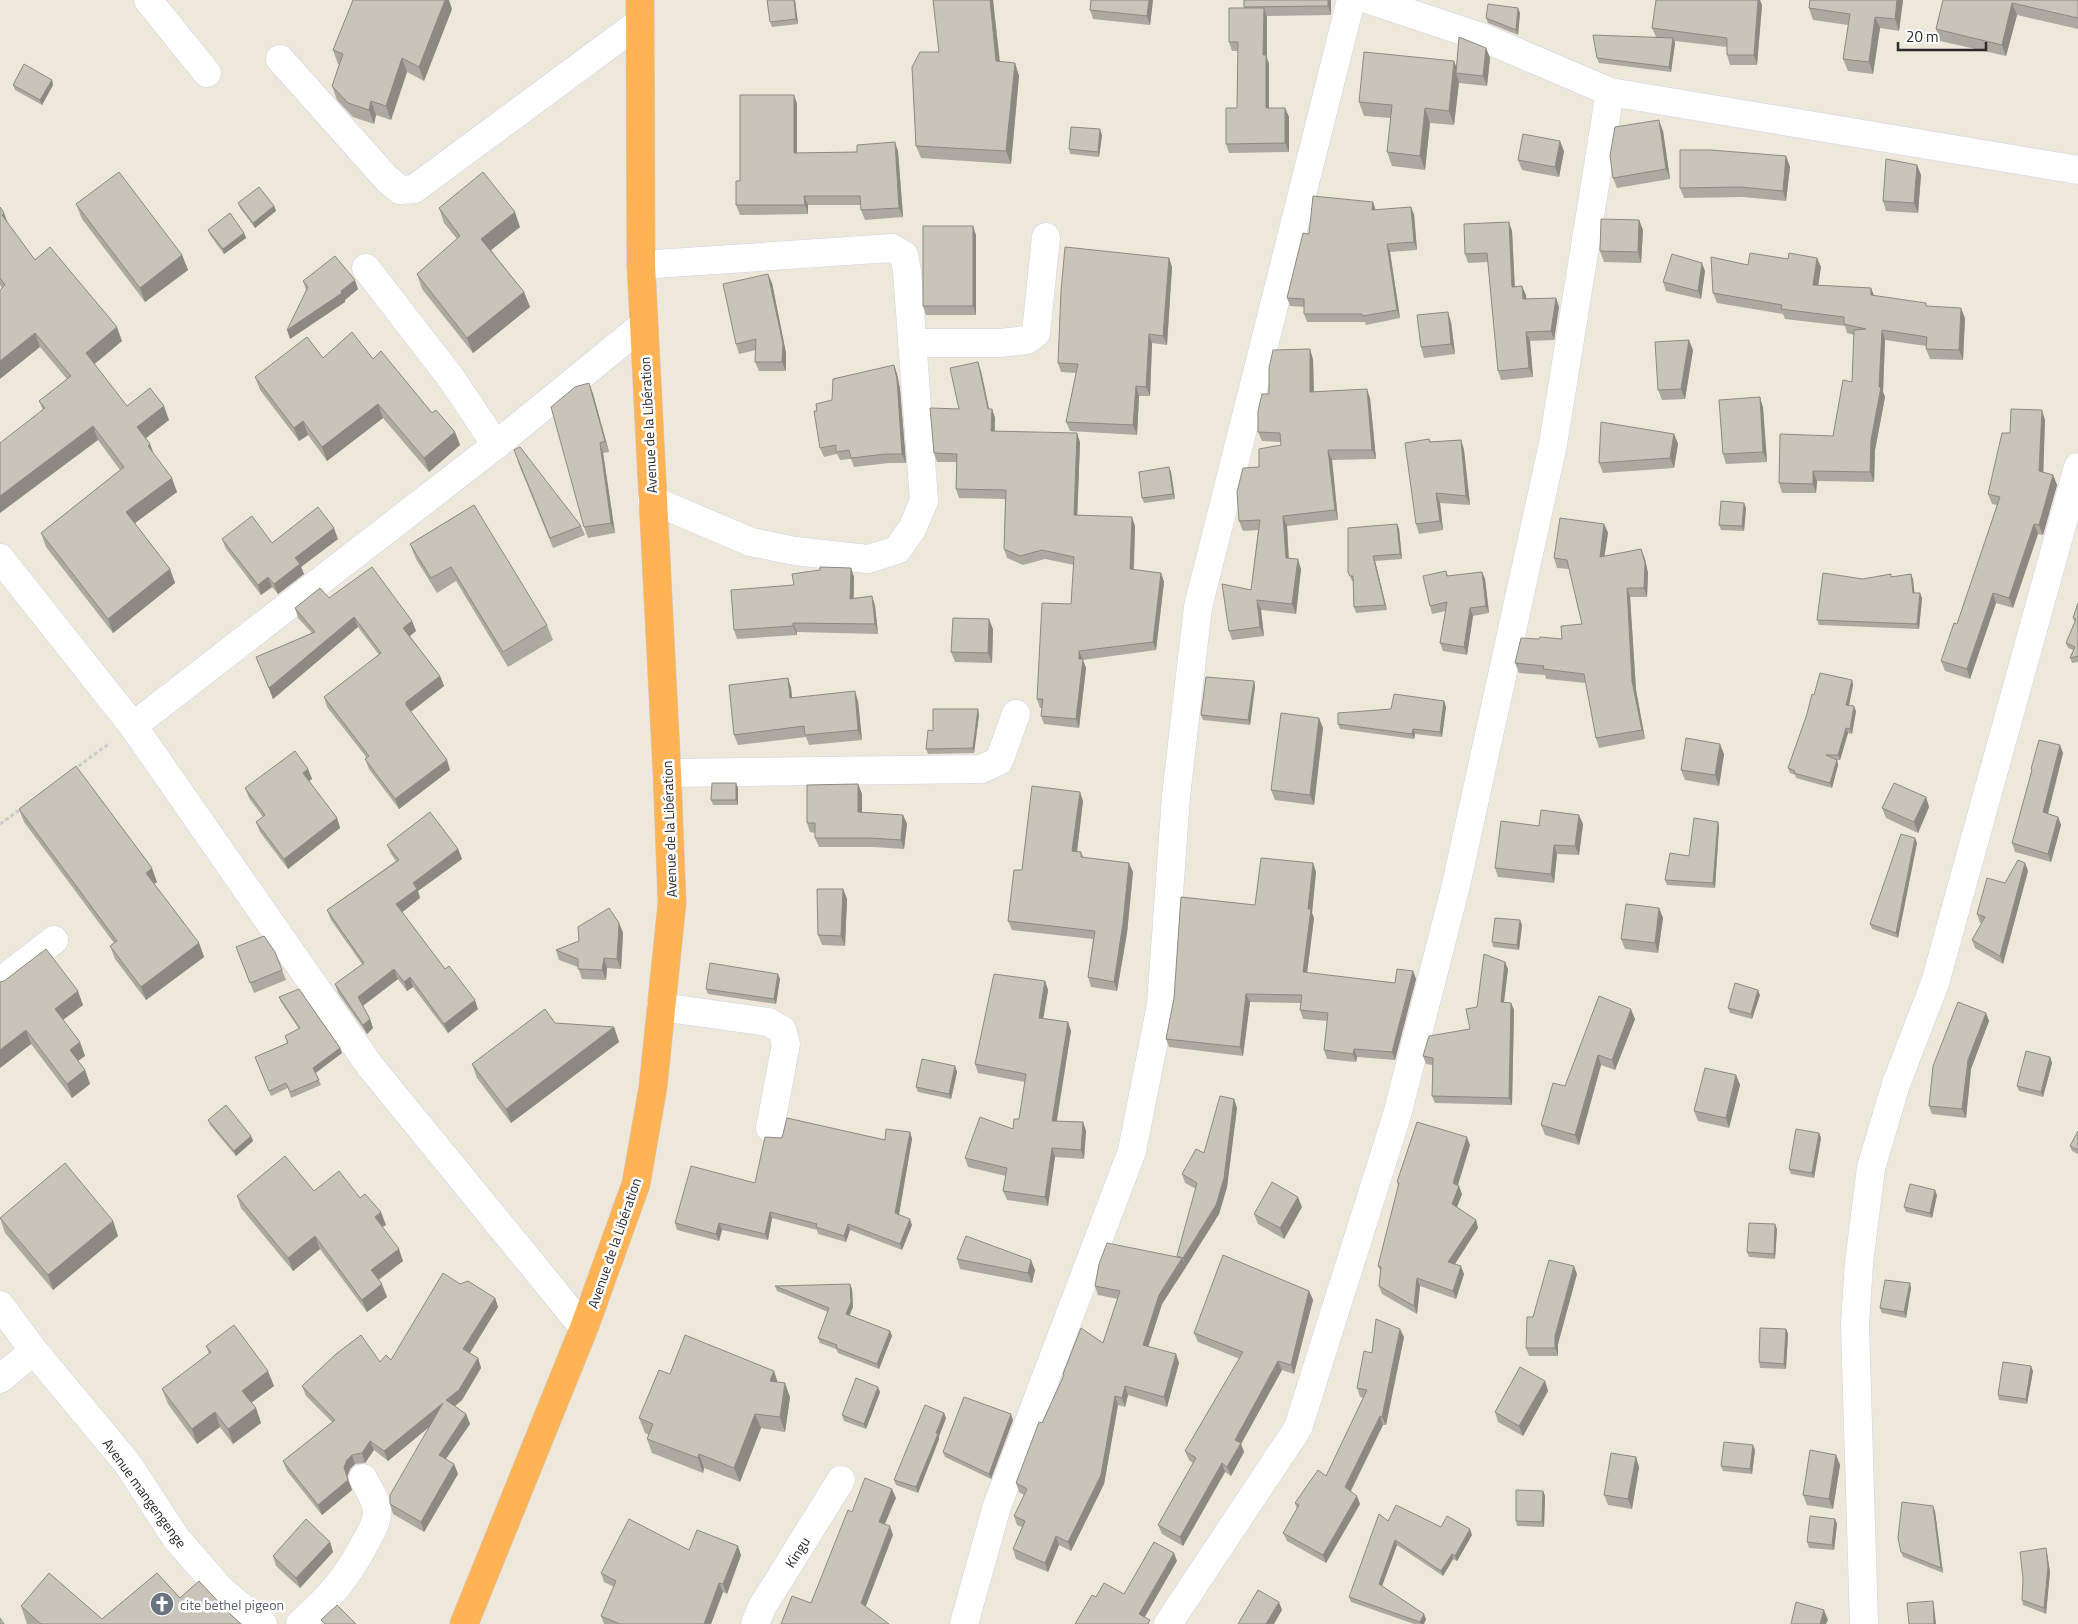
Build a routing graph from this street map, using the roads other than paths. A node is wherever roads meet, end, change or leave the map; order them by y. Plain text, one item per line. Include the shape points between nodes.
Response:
1 (148, 0) edge
2 (1351, 0) edge
3 (1370, 0) edge
4 (640, 11) edge
5 (280, 59) dead end
6 (207, 73) dead end
7 (1610, 92) junction
8 (2078, 170) edge
9 (1046, 237) dead end
10 (641, 265) junction
11 (366, 268) dead end
12 (643, 325) junction
13 (912, 343) junction
14 (496, 445) junction
15 (2078, 467) edge
16 (652, 500) junction
17 (0, 558) edge
18 (1016, 714) dead end
19 (133, 726) junction
20 (667, 773) junction
21 (54, 940) dead end
22 (0, 982) edge
23 (660, 1007) junction
24 (770, 1128) dead end
25 (0, 1305) edge
26 (584, 1328) junction
27 (34, 1351) junction
28 (0, 1379) edge
29 (363, 1478) dead end
30 (841, 1480) dead end
31 (264, 1624) edge
32 (300, 1624) edge
33 (464, 1624) edge
34 (755, 1624) edge
35 (964, 1624) edge
36 (1168, 1624) edge
37 (1864, 1624) edge

1 - 6 street
2 - 35 street via 1198,607 1176,796 1161,1005 1132,1151 997,1506
3 - 7 street via 1484,38
4 - 5 street via 414,189 400,190 387,180
4 - 10 highway, Avenue de la Libération
7 - 8 street
7 - 36 street via 1553,444 1456,885 1397,1115 1298,1428
9 - 13 street via 1036,333 1027,340 999,343
10 - 12 highway, Avenue de la Libération
10 - 13 street via 892,248 904,255
11 - 14 street via 451,378
12 - 14 street
12 - 16 highway, Avenue de la Libération
13 - 16 street via 924,501 912,529 897,550 868,559 795,551 751,542
14 - 19 street
15 - 37 street via 1935,983 1896,1084 1871,1168 1855,1324
16 - 20 highway, Avenue de la Libération
17 - 19 street
18 - 20 street via 999,761 981,769
19 - 26 street via 370,1066
20 - 23 highway, Avenue de la Libération via 672,903
21 - 22 street
23 - 24 street via 768,1022 782,1030 786,1044
23 - 26 highway, Avenue de la Libération via 653,1087 636,1184
25 - 27 street, Avenue mangengenge
26 - 33 highway, Avenue de la Libération
27 - 28 street
27 - 31 street, Avenue mangengenge via 127,1463 176,1538 222,1591
29 - 32 street via 377,1513 370,1534 350,1571
30 - 34 street, Kingu via 762,1607

